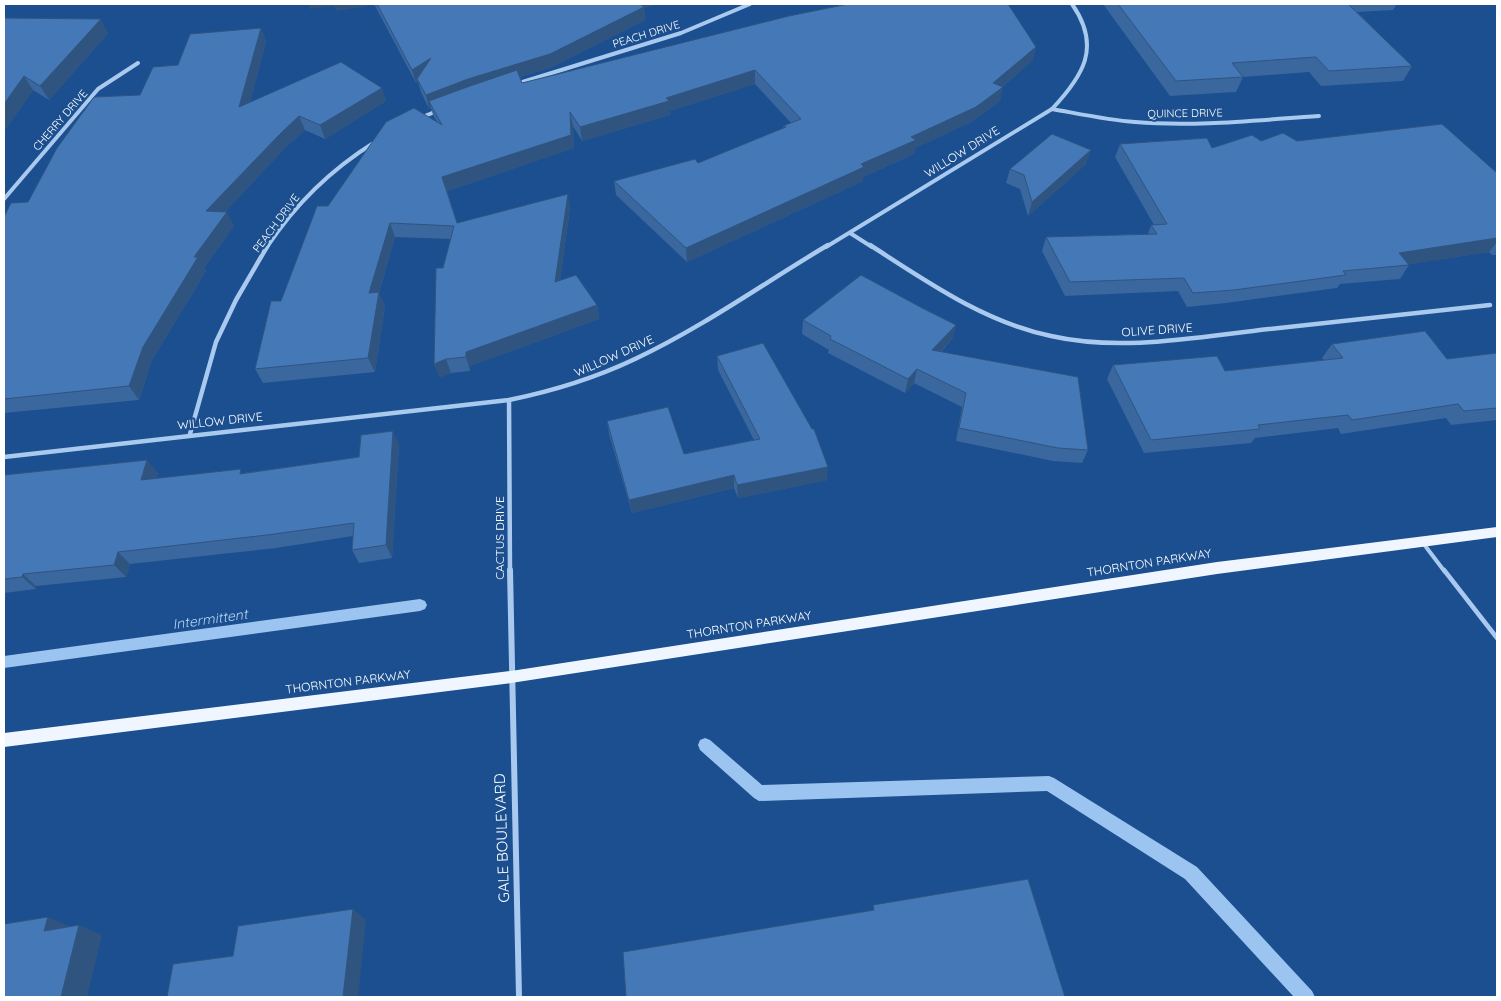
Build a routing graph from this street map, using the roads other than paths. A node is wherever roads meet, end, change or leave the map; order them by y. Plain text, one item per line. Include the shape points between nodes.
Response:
1 (750, 4) edge
2 (1072, 4) edge
3 (138, 63) dead end
4 (507, 87) edge
5 (1052, 109) junction
6 (438, 110) edge
7 (1319, 116) dead end
8 (415, 120) edge
9 (376, 141) edge
10 (4, 199) edge
11 (850, 233) junction
12 (1490, 305) dead end
13 (509, 400) junction
14 (190, 434) junction
15 (4, 457) edge
16 (1497, 532) edge
17 (1421, 541) junction
18 (1497, 638) edge
19 (510, 677) junction
20 (4, 740) edge
21 (519, 997) edge

1 - 4 street, PEACH DRIVE via 681,33
2 - 5 street, WILLOW DRIVE via 1084,27 1087,41 1085,64 1072,86
3 - 10 street, CHERRY DRIVE via 98,89
5 - 7 street, QUINCE DRIVE via 1146,123
5 - 11 street, WILLOW DRIVE
6 - 8 street
9 - 14 street, PEACH DRIVE via 322,179 295,208 257,264 217,342 202,384
11 - 12 street, OLIVE DRIVE via 972,307 1022,328 1059,338 1124,343 1175,340
11 - 13 street, WILLOW DRIVE via 642,357 573,385
13 - 14 street, WILLOW DRIVE
13 - 19 street, CACTUS DRIVE
14 - 15 street, WILLOW DRIVE
16 - 17 main road, THORNTON PARKWAY
17 - 18 lane
17 - 19 main road, THORNTON PARKWAY via 1217,568
19 - 20 main road, THORNTON PARKWAY
19 - 21 street, GALE BOULEVARD

